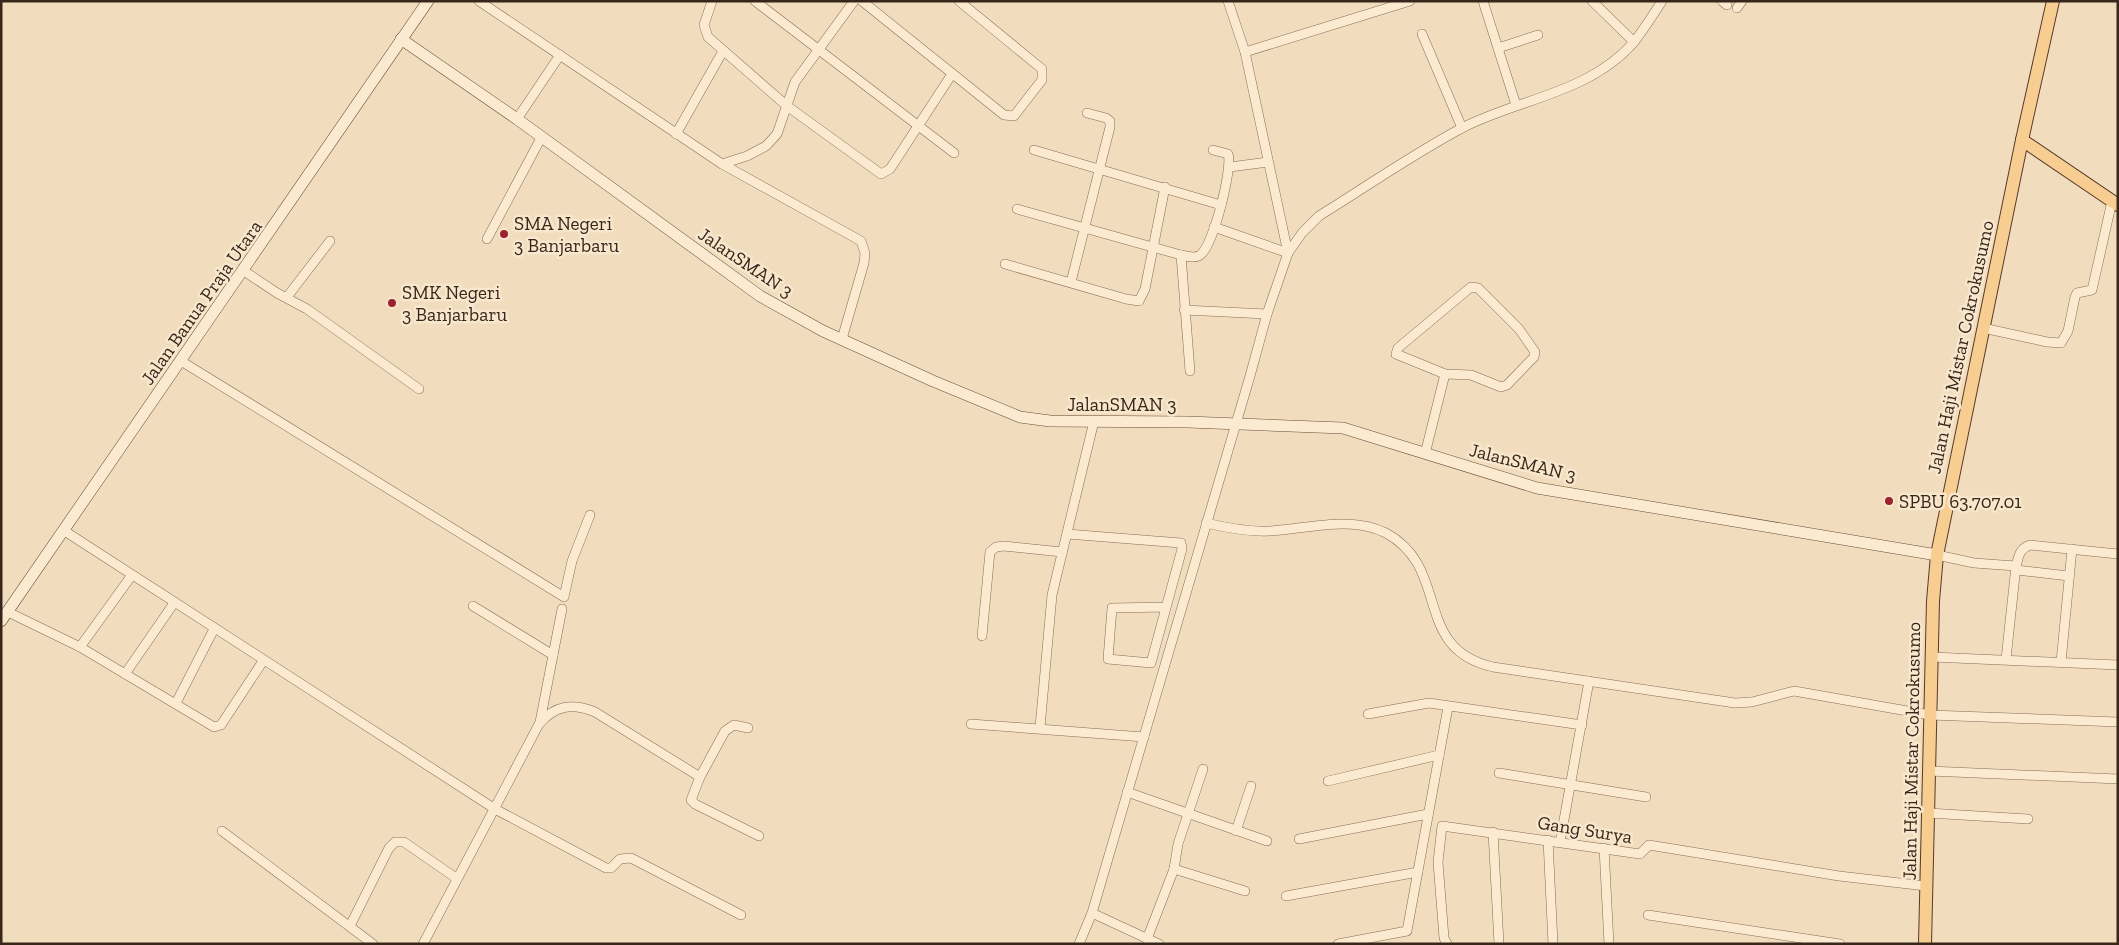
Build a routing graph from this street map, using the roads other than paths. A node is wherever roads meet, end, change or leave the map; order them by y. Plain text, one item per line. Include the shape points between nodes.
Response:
1 (428, 1) edge
2 (479, 1) edge
3 (712, 1) edge
4 (755, 1) edge
5 (854, 1) edge
6 (862, 1) edge
7 (959, 1) edge
8 (1228, 1) edge
9 (1410, 1) edge
10 (1483, 1) edge
11 (1592, 1) edge
12 (1662, 1) edge
13 (2053, 1) edge
14 (1422, 34) dead end
15 (1538, 35) dead end
16 (401, 39) junction
17 (1634, 42) junction
18 (1498, 48) junction
19 (820, 49) junction
20 (723, 51) junction
21 (1244, 52) junction
22 (560, 55) junction
23 (952, 74) junction
24 (1516, 105) junction
25 (786, 106) junction
26 (1087, 112) dead end
27 (517, 119) junction
28 (918, 124) junction
29 (1462, 128) junction
30 (676, 134) junction
31 (541, 138) junction
32 (2022, 140) junction
33 (1034, 150) dead end
34 (1213, 150) dead end
35 (954, 153) dead end
36 (1268, 162) junction
37 (722, 164) junction
38 (1230, 167) junction
39 (1100, 169) junction
40 (1165, 187) junction
41 (2115, 203) edge
42 (1221, 205) junction
43 (1017, 209) dead end
44 (1214, 227) junction
45 (1086, 228) junction
46 (487, 239) dead end
47 (330, 240) dead end
48 (1152, 247) junction
49 (1288, 253) junction
50 (1181, 255) junction
51 (1005, 264) dead end
52 (244, 271) junction
53 (1071, 282) junction
54 (287, 297) junction
55 (1184, 310) junction
56 (1267, 314) junction
57 (1983, 328) junction
58 (842, 339) junction
59 (182, 361) junction
60 (1190, 371) dead end
61 (1445, 374) junction
62 (419, 389) dead end
63 (1094, 421) junction
64 (1235, 424) junction
65 (1425, 454) junction
66 (590, 515) dead end
67 (1206, 523) junction
68 (63, 530) junction
69 (1067, 534) junction
70 (2072, 549) junction
71 (1062, 552) junction
72 (2118, 554) edge
73 (1936, 555) junction
74 (2016, 568) junction
75 (132, 575) junction
76 (2070, 576) junction
77 (174, 603) junction
78 (473, 606) dead end
79 (1166, 607) junction
80 (562, 609) dead end
81 (4, 617) edge
82 (214, 629) junction
83 (982, 636) dead end
84 (80, 647) junction
85 (553, 655) junction
86 (1932, 656) junction
87 (2006, 659) junction
88 (263, 661) junction
89 (2060, 662) junction
90 (2117, 663) edge
91 (125, 674) junction
92 (1589, 681) junction
93 (176, 703) junction
94 (1448, 706) junction
95 (1368, 714) dead end
96 (1930, 715) junction
97 (2118, 722) edge
98 (539, 724) junction
99 (971, 724) dead end
100 (1582, 725) junction
101 (1040, 727) junction
102 (748, 728) dead end
103 (1144, 736) junction
104 (1439, 755) junction
105 (1203, 769) dead end
106 (1929, 771) junction
107 (1499, 773) dead end
108 (700, 777) junction
109 (2118, 779) edge
110 (1328, 782) dead end
111 (1571, 785) junction
112 (1250, 786) dead end
113 (1127, 792) junction
114 (1646, 797) dead end
115 (494, 809) junction
116 (1188, 813) junction
117 (1928, 813) junction
118 (1427, 819) junction
119 (2028, 819) dead end
120 (1442, 826) junction
121 (222, 831) dead end
122 (1236, 831) junction
123 (1493, 832) junction
124 (759, 836) dead end
125 (1299, 839) dead end
126 (1548, 840) junction
127 (1268, 842) dead end
128 (1560, 842) junction
129 (1604, 848) junction
130 (1174, 869) junction
131 (1418, 872) junction
132 (456, 878) junction
133 (1926, 886) junction
134 (1245, 891) dead end
135 (1286, 896) dead end
136 (1092, 912) junction
137 (741, 915) dead end
138 (1648, 915) dead end
139 (350, 926) junction
140 (1147, 939) junction
141 (373, 944) edge
142 (423, 944) edge
143 (1079, 944) edge
144 (1159, 944) edge
145 (1338, 944) edge
146 (1447, 944) edge
147 (1499, 944) edge
148 (1553, 944) edge
149 (1609, 944) edge
150 (1840, 944) edge
151 (1925, 944) edge

1 - 16 street, Jalan Banua Praja Utara
2 - 22 street
3 - 20 street via 704,26 708,37
4 - 19 street
5 - 19 street
6 - 23 street
7 - 23 street via 1043,73 1042,80 1018,112 1009,116
8 - 21 street
9 - 21 street
10 - 18 street
11 - 17 street
12 - 17 street
13 - 32 main road, Jalan Haji Mistar Cokrokusumo
14 - 29 street
15 - 18 street
16 - 27 street, JalanSMAN 3
16 - 52 street, Jalan Banua Praja Utara
17 - 24 street via 1579,83
18 - 24 street
19 - 25 street via 795,82
19 - 28 street
20 - 25 street
20 - 30 street
21 - 36 street
22 - 27 street
22 - 30 street
23 - 28 street
24 - 29 street
25 - 28 street via 880,174 890,170
25 - 37 street via 777,134 766,146
26 - 39 street via 1110,121
27 - 31 street, JalanSMAN 3
28 - 35 street
29 - 49 street via 1319,216
30 - 37 street
31 - 46 street
31 - 58 street, JalanSMAN 3 via 760,296 805,323
32 - 41 main road
32 - 57 main road, Jalan Haji Mistar Cokrokusumo
33 - 39 street
34 - 38 street via 1228,154
36 - 38 street
36 - 49 street
37 - 58 street via 860,241 865,253 864,263
38 - 42 street
39 - 40 street
39 - 45 street
40 - 42 street
40 - 48 street
41 - 57 street via 2092,290 2077,293 2074,298 2068,331 2061,343
42 - 44 street
43 - 45 street
44 - 49 street
44 - 50 street via 1200,256
45 - 48 street
45 - 53 street
47 - 54 street
48 - 50 street
48 - 53 street via 1139,301
49 - 56 street
50 - 55 street
51 - 53 street
52 - 54 street
52 - 59 street, Jalan Banua Praja Utara
54 - 62 street
55 - 56 street
55 - 60 street
56 - 64 street
57 - 73 main road, Jalan Haji Mistar Cokrokusumo
58 - 63 street, JalanSMAN 3 via 1020,417
59 - 66 street via 564,597 572,561
59 - 68 street, Jalan Banua Praja Utara
61 - 61 street via 1471,375 1501,387 1507,385 1535,352 1519,329 1478,288 1471,287 1396,351 1396,354
61 - 65 street
63 - 64 street, JalanSMAN 3
63 - 69 street
64 - 65 street, JalanSMAN 3 via 1343,428
64 - 67 street
65 - 73 street, JalanSMAN 3 via 1537,488
67 - 92 street via 1267,531 1330,524 1378,530 1411,552 1427,581 1445,636 1470,660 1493,667
67 - 103 street
68 - 75 street
68 - 81 street, Jalan Banua Praja Utara
69 - 71 street
69 - 79 street via 1181,543
70 - 72 street
70 - 74 street via 2030,545 2019,553
70 - 76 street
71 - 83 street via 1004,546 990,552
71 - 101 street via 1052,595
73 - 74 street
73 - 86 main road, Jalan Haji Mistar Cokrokusumo
74 - 76 street
74 - 87 street
75 - 77 street
75 - 84 street
76 - 89 street
77 - 82 street
77 - 91 street
78 - 85 street
79 - 79 street via 1151,663 1108,659 1112,608
80 - 85 street
81 - 84 street
82 - 88 street
82 - 93 street
84 - 91 street
85 - 98 street
86 - 87 street
86 - 96 main road, Jalan Haji Mistar Cokrokusumo
87 - 89 street
88 - 93 street via 218,727 210,726
88 - 115 street
89 - 90 street
91 - 93 street
92 - 96 street via 1735,703 1752,702 1784,692 1813,693
92 - 100 street
94 - 95 street via 1429,703
94 - 100 street
94 - 104 street
96 - 97 street
96 - 106 main road, Jalan Haji Mistar Cokrokusumo
98 - 108 street via 560,708 582,707
98 - 115 street
99 - 101 street
100 - 111 street
101 - 103 street
102 - 108 street via 734,725 725,731
103 - 113 street
104 - 110 street
104 - 118 street
105 - 116 street
106 - 109 street
106 - 117 main road, Jalan Haji Mistar Cokrokusumo
107 - 111 street
108 - 124 street via 691,800
111 - 114 street
111 - 128 street
112 - 122 street
113 - 116 street
113 - 136 street
115 - 132 street
115 - 137 street via 606,868 611,868 620,859 631,858
116 - 122 street
116 - 130 street
117 - 119 street
117 - 133 main road, Jalan Haji Mistar Cokrokusumo
118 - 120 street, Gang Surya
118 - 125 street
118 - 131 street
120 - 123 street, Gang Surya
120 - 146 street via 1438,862
121 - 139 street
122 - 127 street
123 - 126 street, Gang Surya
123 - 147 street
126 - 128 street, Gang Surya
126 - 148 street
128 - 129 street, Gang Surya
129 - 133 street, Gang Surya via 1640,854 1649,845 1838,876
129 - 149 street
130 - 134 street
130 - 140 street
131 - 135 street
131 - 145 street via 1407,931
132 - 139 street via 404,842 395,842
132 - 142 street
133 - 151 main road, Jalan Haji Mistar Cokrokusumo
136 - 140 street
136 - 143 street
138 - 150 street
139 - 141 street
140 - 144 street

